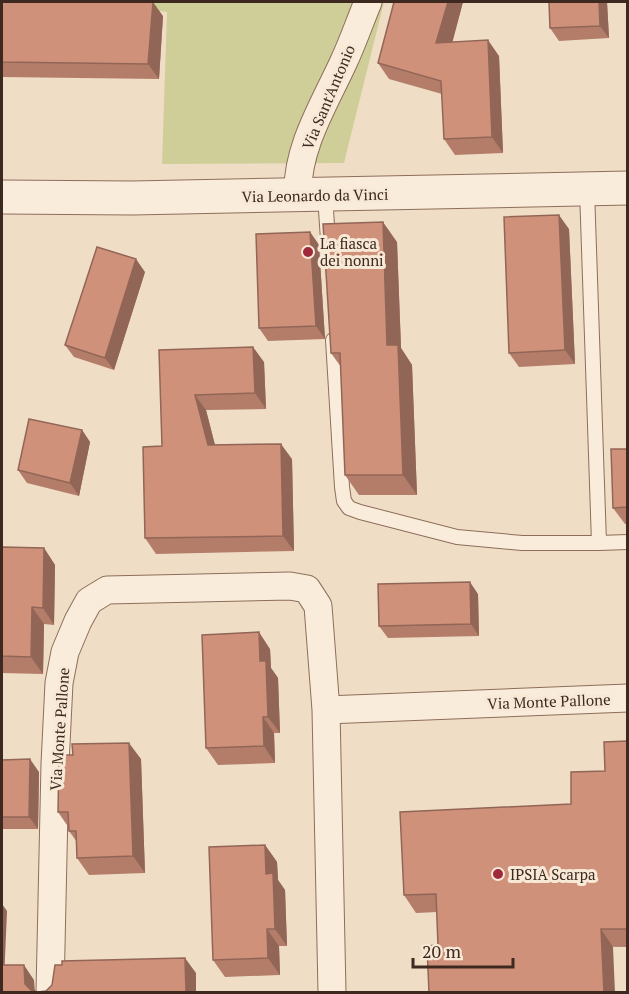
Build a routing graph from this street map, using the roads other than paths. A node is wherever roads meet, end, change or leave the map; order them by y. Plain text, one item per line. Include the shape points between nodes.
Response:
1 (368, 2) edge
2 (627, 188) edge
3 (587, 190) junction
4 (312, 195) junction
5 (2, 197) edge
6 (328, 252) edge
7 (333, 331) edge
8 (627, 542) edge
9 (599, 543) junction
10 (627, 698) edge
11 (326, 710) junction
12 (50, 993) edge
13 (332, 993) edge

1 - 4 street, Via Sant'Antonio via 308,140 298,176
2 - 3 street, Via Leonardo da Vinci
3 - 4 street, Via Leonardo da Vinci
3 - 9 lane
4 - 5 street, Via Leonardo da Vinci
4 - 6 lane
7 - 9 lane via 342,487 344,501 350,508 457,537 522,543
8 - 9 lane
10 - 11 street, Via Monte Pallone
11 - 12 street, Via Monte Pallone via 318,606 307,589 290,586 107,590 89,601 65,652 59,683
11 - 13 street, Via Monte Pallone

